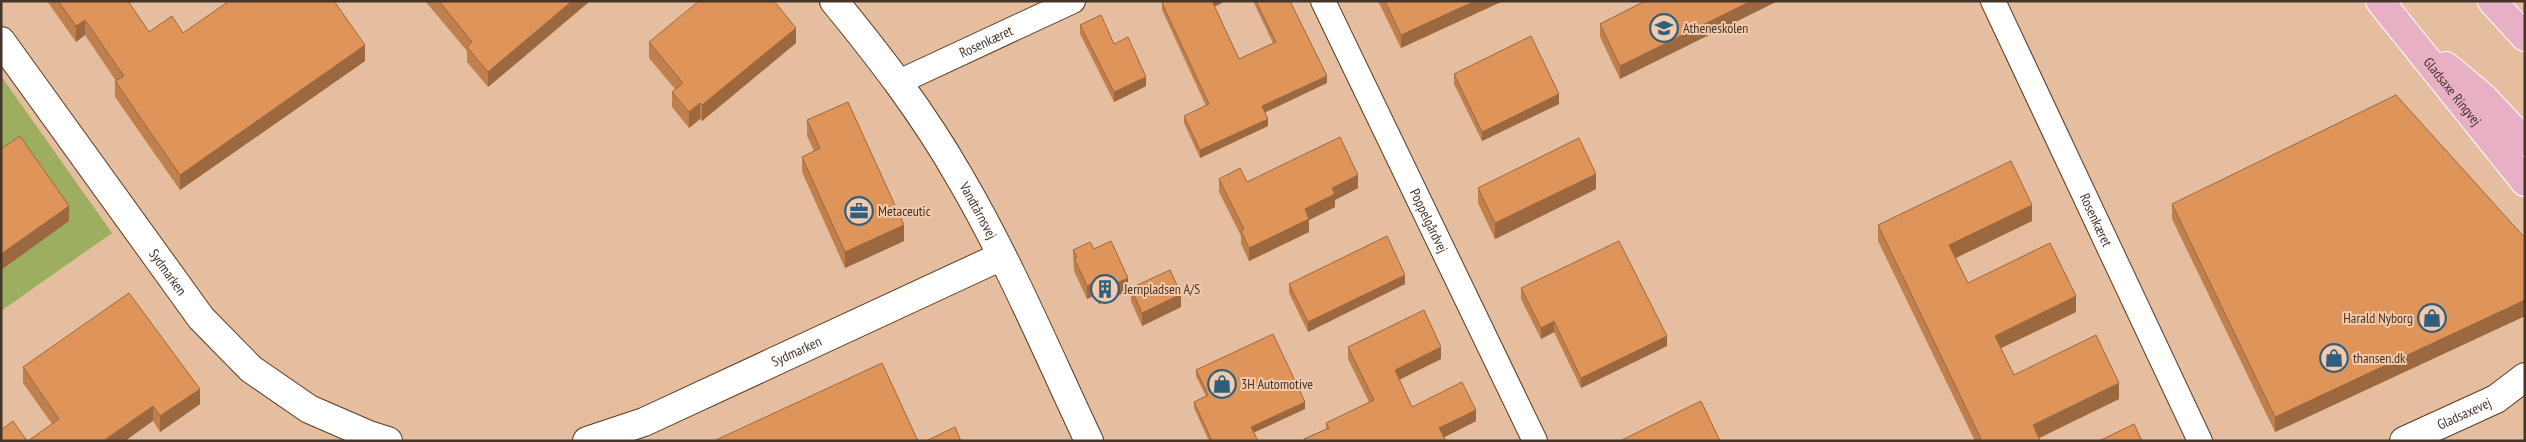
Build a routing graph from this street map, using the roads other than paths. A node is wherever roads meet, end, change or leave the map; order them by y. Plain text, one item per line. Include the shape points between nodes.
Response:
1 (834, 1) edge
2 (1073, 1) edge
3 (1323, 1) edge
4 (1992, 1) edge
5 (2380, 1) edge
6 (2492, 1) edge
7 (2402, 30) junction
8 (2525, 37) edge
9 (1, 41) edge
10 (899, 82) junction
11 (2525, 142) edge
12 (2525, 182) edge
13 (1002, 256) junction
14 (2525, 377) edge
15 (2525, 388) edge
16 (2496, 398) junction
17 (2525, 398) edge
18 (388, 441) edge
19 (587, 441) edge
20 (1089, 441) edge
21 (1535, 441) edge
22 (2200, 441) edge
23 (2404, 441) edge

1 - 10 street, Vandtårnsvej
2 - 10 street, Rosenkæret
3 - 21 street, Poppelgårdvej
4 - 22 street, Rosenkæret
5 - 7 main road, Gladsaxe Ringvej
6 - 8 main road
7 - 11 main road via 2484,98
7 - 12 main road, Gladsaxe Ringvej
9 - 18 street, Sydmarken via 201,318 251,369 309,409
10 - 13 street, Vandtårnsvej via 959,175
13 - 19 street, Sydmarken via 644,422
13 - 20 street, Vandtårnsvej
14 - 16 street, Gladsaxevej
15 - 16 street
16 - 17 street, Gladsaxevej
16 - 23 street, Gladsaxevej

